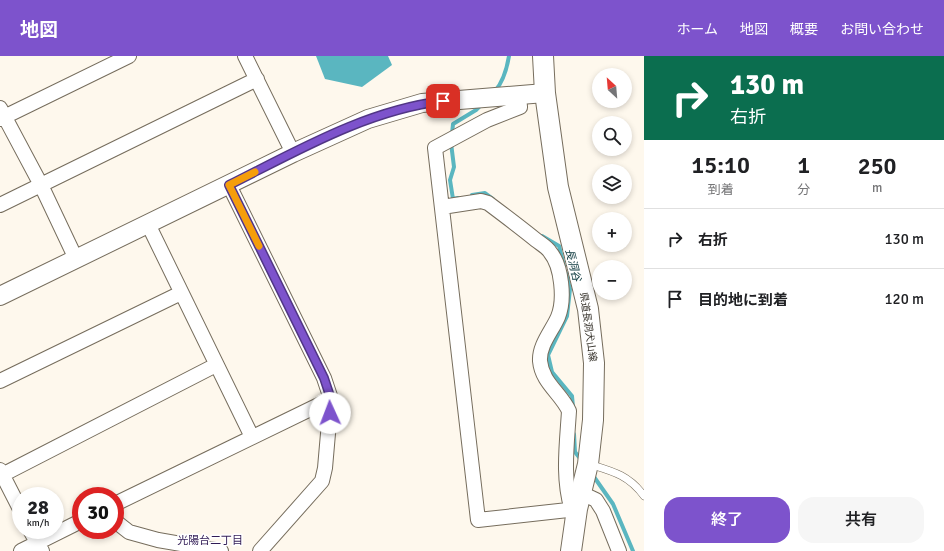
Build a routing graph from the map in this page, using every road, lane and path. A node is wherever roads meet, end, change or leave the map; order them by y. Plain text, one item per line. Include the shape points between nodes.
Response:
1 (129, 56) edge
2 (245, 56) edge
3 (543, 56) edge
4 (257, 79) junction
5 (545, 93) junction
6 (511, 96) junction
7 (2, 115) edge
8 (293, 153) junction
9 (42, 185) junction
10 (229, 185) junction
11 (0, 206) edge
12 (442, 208) junction
13 (148, 224) junction
14 (76, 258) junction
15 (181, 293) junction
16 (0, 296) edge
17 (216, 365) junction
18 (0, 381) edge
19 (331, 399) junction
20 (252, 437) junction
21 (1, 472) edge
22 (581, 491) junction
23 (12, 494) edge
24 (644, 496) edge
25 (124, 500) edge
26 (72, 527) edge
27 (124, 528) edge
28 (40, 547) edge
29 (21, 551) edge
30 (221, 551) edge
31 (260, 551) edge
32 (571, 551) edge
33 (619, 551) edge

1 - 7 street
2 - 4 street
3 - 5 main road, 県道長洞犬山線
4 - 8 street
4 - 9 street
5 - 6 street
5 - 22 main road, 県道長洞犬山線 via 558,187 588,309 594,363 593,420
6 - 8 street via 422,104 368,119
6 - 12 street via 520,107 487,120 435,148
7 - 9 street
8 - 10 street
9 - 11 street
9 - 14 street
10 - 13 street
10 - 19 street via 324,378
12 - 22 street via 481,201 488,203 550,252 557,264 562,284 562,301 553,329 544,343 540,362 548,383 569,411 565,466 568,499
12 - 22 street via 478,520
13 - 14 street
13 - 15 street
14 - 16 street
15 - 17 street
15 - 18 street
17 - 20 street
17 - 21 street
19 - 20 street
19 - 31 street via 322,481
20 - 25 street
21 - 23 street
22 - 24 lane via 616,472 638,487
22 - 32 main road, 県道長洞犬山線
22 - 33 street via 596,500 603,510
26 - 28 street
27 - 30 street via 129,532 158,540
28 - 29 street

